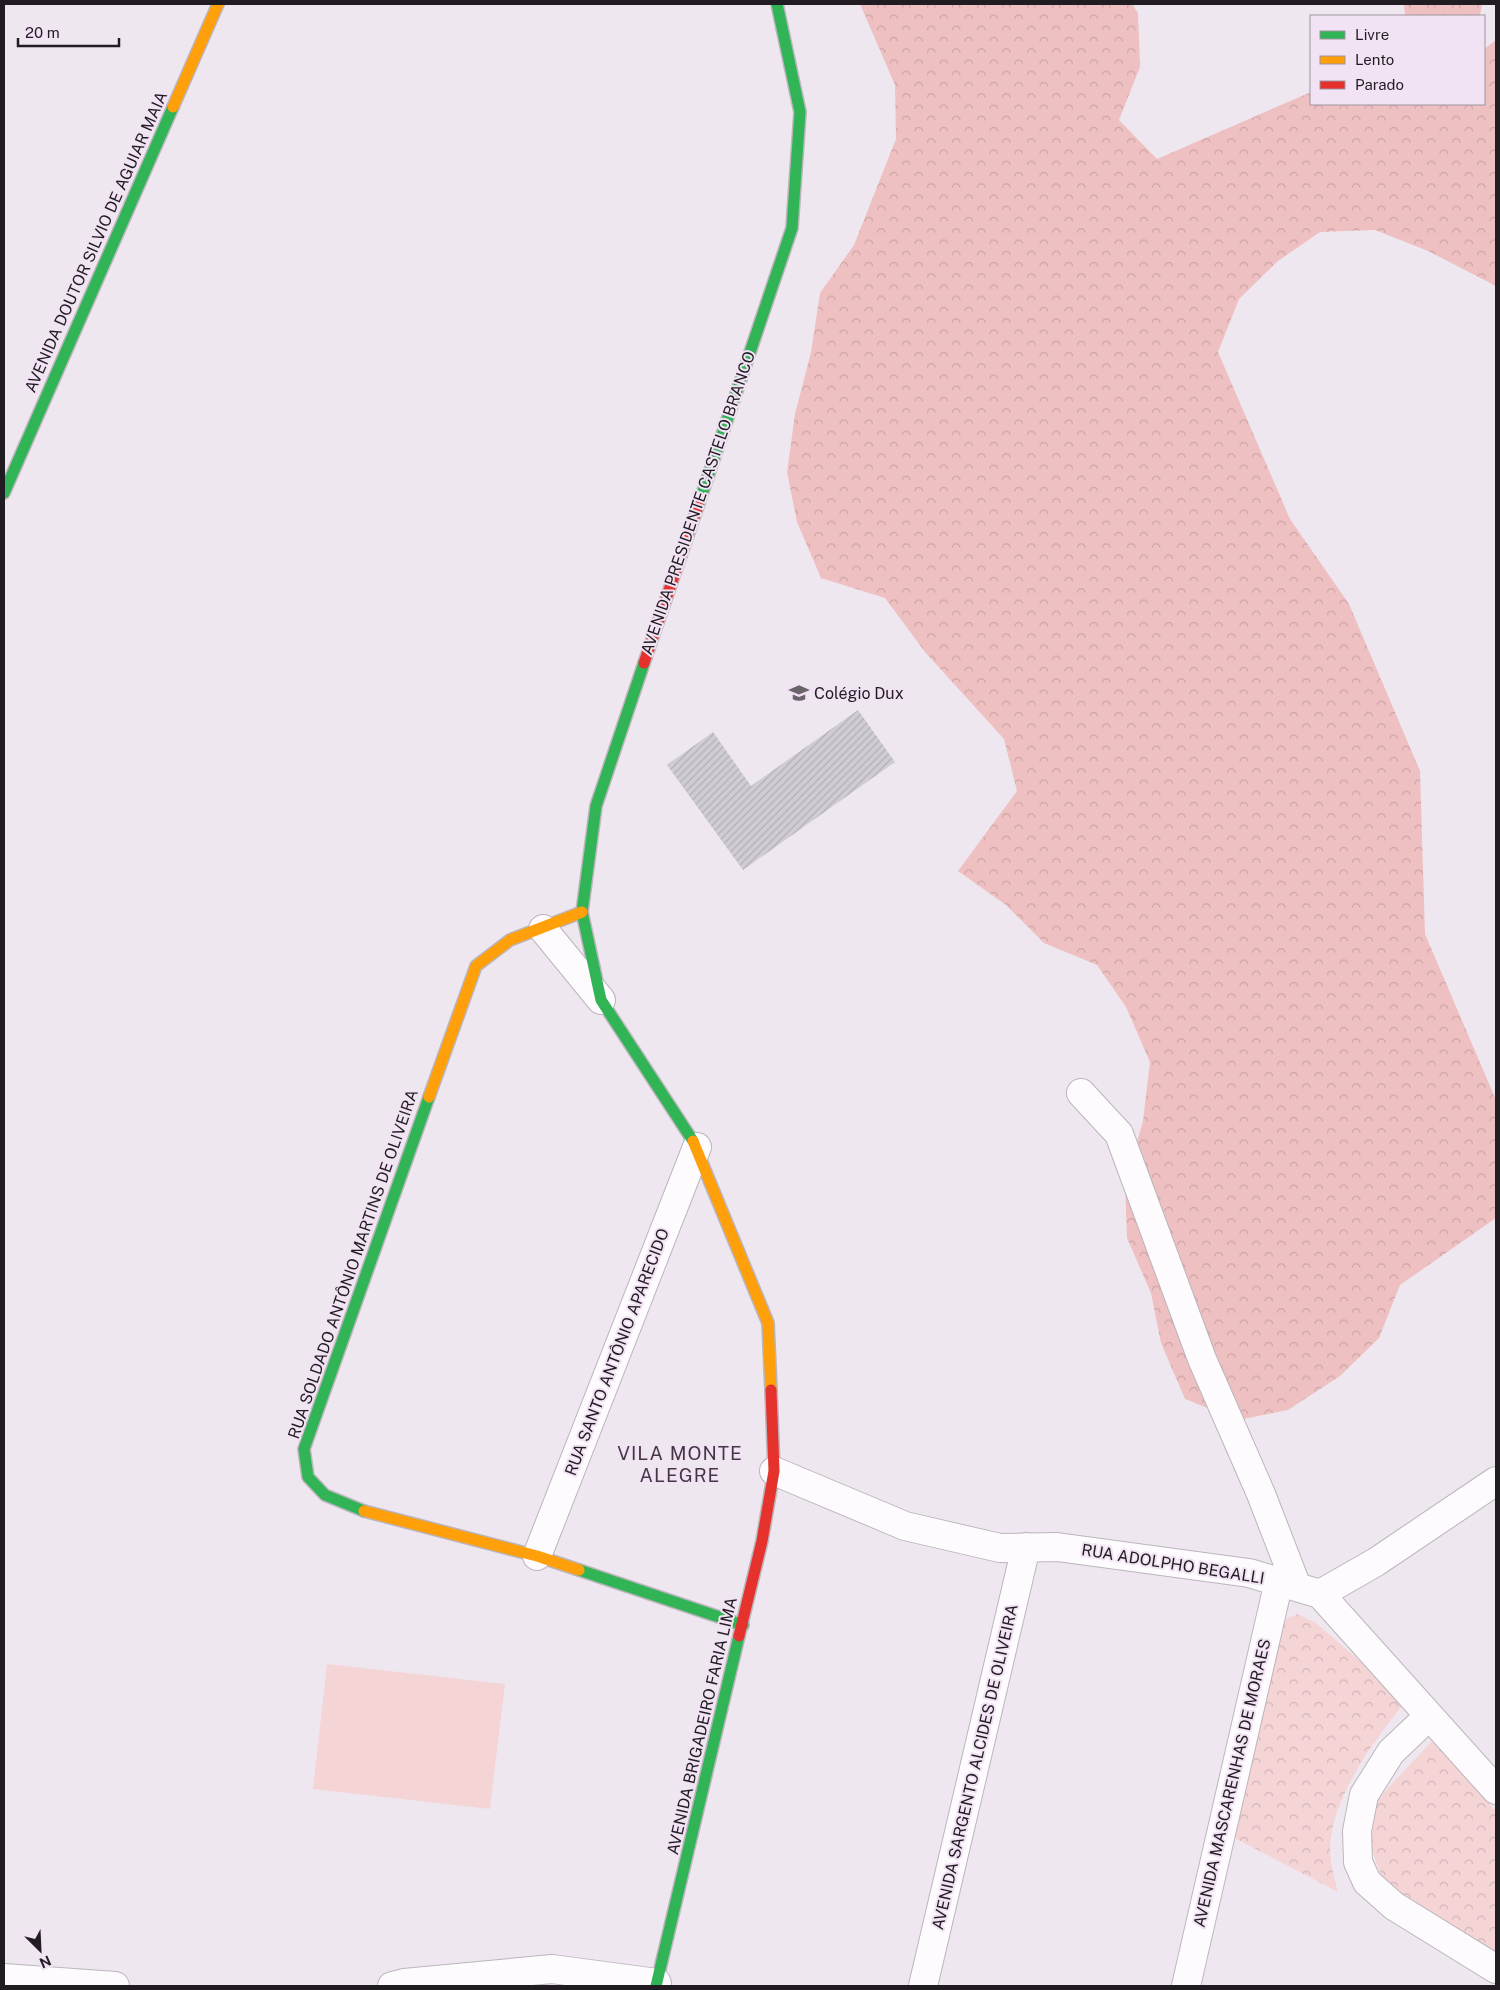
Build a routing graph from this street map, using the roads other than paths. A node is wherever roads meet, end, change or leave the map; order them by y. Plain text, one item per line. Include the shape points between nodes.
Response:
1 (218, 4) edge
2 (777, 4) edge
3 (4, 493) edge
4 (582, 912) junction
5 (543, 929) junction
6 (601, 1000) junction
7 (1081, 1093) dead end
8 (697, 1147) junction
9 (774, 1471) junction
10 (1496, 1481) edge
11 (1026, 1547) junction
12 (537, 1556) junction
13 (1298, 1587) junction
14 (743, 1625) junction
15 (1429, 1716) junction
16 (1496, 1790) edge
17 (1496, 1969) edge
18 (4, 1978) edge
19 (657, 1985) edge
20 (115, 1986) edge
21 (392, 1986) edge
22 (923, 1986) edge
23 (1186, 1986) edge

1 - 3 street, AVENIDA DOUTOR SILVIO DE AGUIAR MAIA
2 - 4 street, AVENIDA PRESIDENTE CASTELO BRANCO via 800,112 792,228 596,806
4 - 5 street, RUA SOLDADO ANTÔNIO MARTINS DE OLIVEIRA
4 - 6 street, AVENIDA PRESIDENTE CASTELO BRANCO
5 - 6 street, AVENIDA PRESIDENTE CASTELO BRANCO
5 - 12 street, RUA SOLDADO ANTÔNIO MARTINS DE OLIVEIRA via 510,940 476,966 304,1449 308,1476 325,1495 371,1514
6 - 8 street, AVENIDA PRESIDENTE CASTELO BRANCO
7 - 13 street via 1119,1134 1202,1359
8 - 9 street, AVENIDA PRESIDENTE CASTELO BRANCO via 768,1323
8 - 12 street, RUA SANTO ANTÔNIO APARECIDO
9 - 11 street, RUA ADOLPHO BEGALLI via 906,1526 1000,1548
9 - 14 street, AVENIDA BRIGADEIRO FARIA LIMA
10 - 13 street via 1392,1552
11 - 13 street, RUA ADOLPHO BEGALLI via 1057,1547 1249,1573
11 - 22 street, AVENIDA SARGENTO ALCIDES DE OLIVEIRA
12 - 14 street, RUA SOLDADO ANTÔNIO MARTINS DE OLIVEIRA
13 - 15 street
13 - 23 street, AVENIDA MASCARENHAS DE MORAES
14 - 19 street, AVENIDA BRIGADEIRO FARIA LIMA
15 - 16 street
15 - 17 street via 1391,1752 1364,1795 1357,1831 1358,1862 1367,1882 1394,1906
18 - 20 street
19 - 21 street via 552,1969

